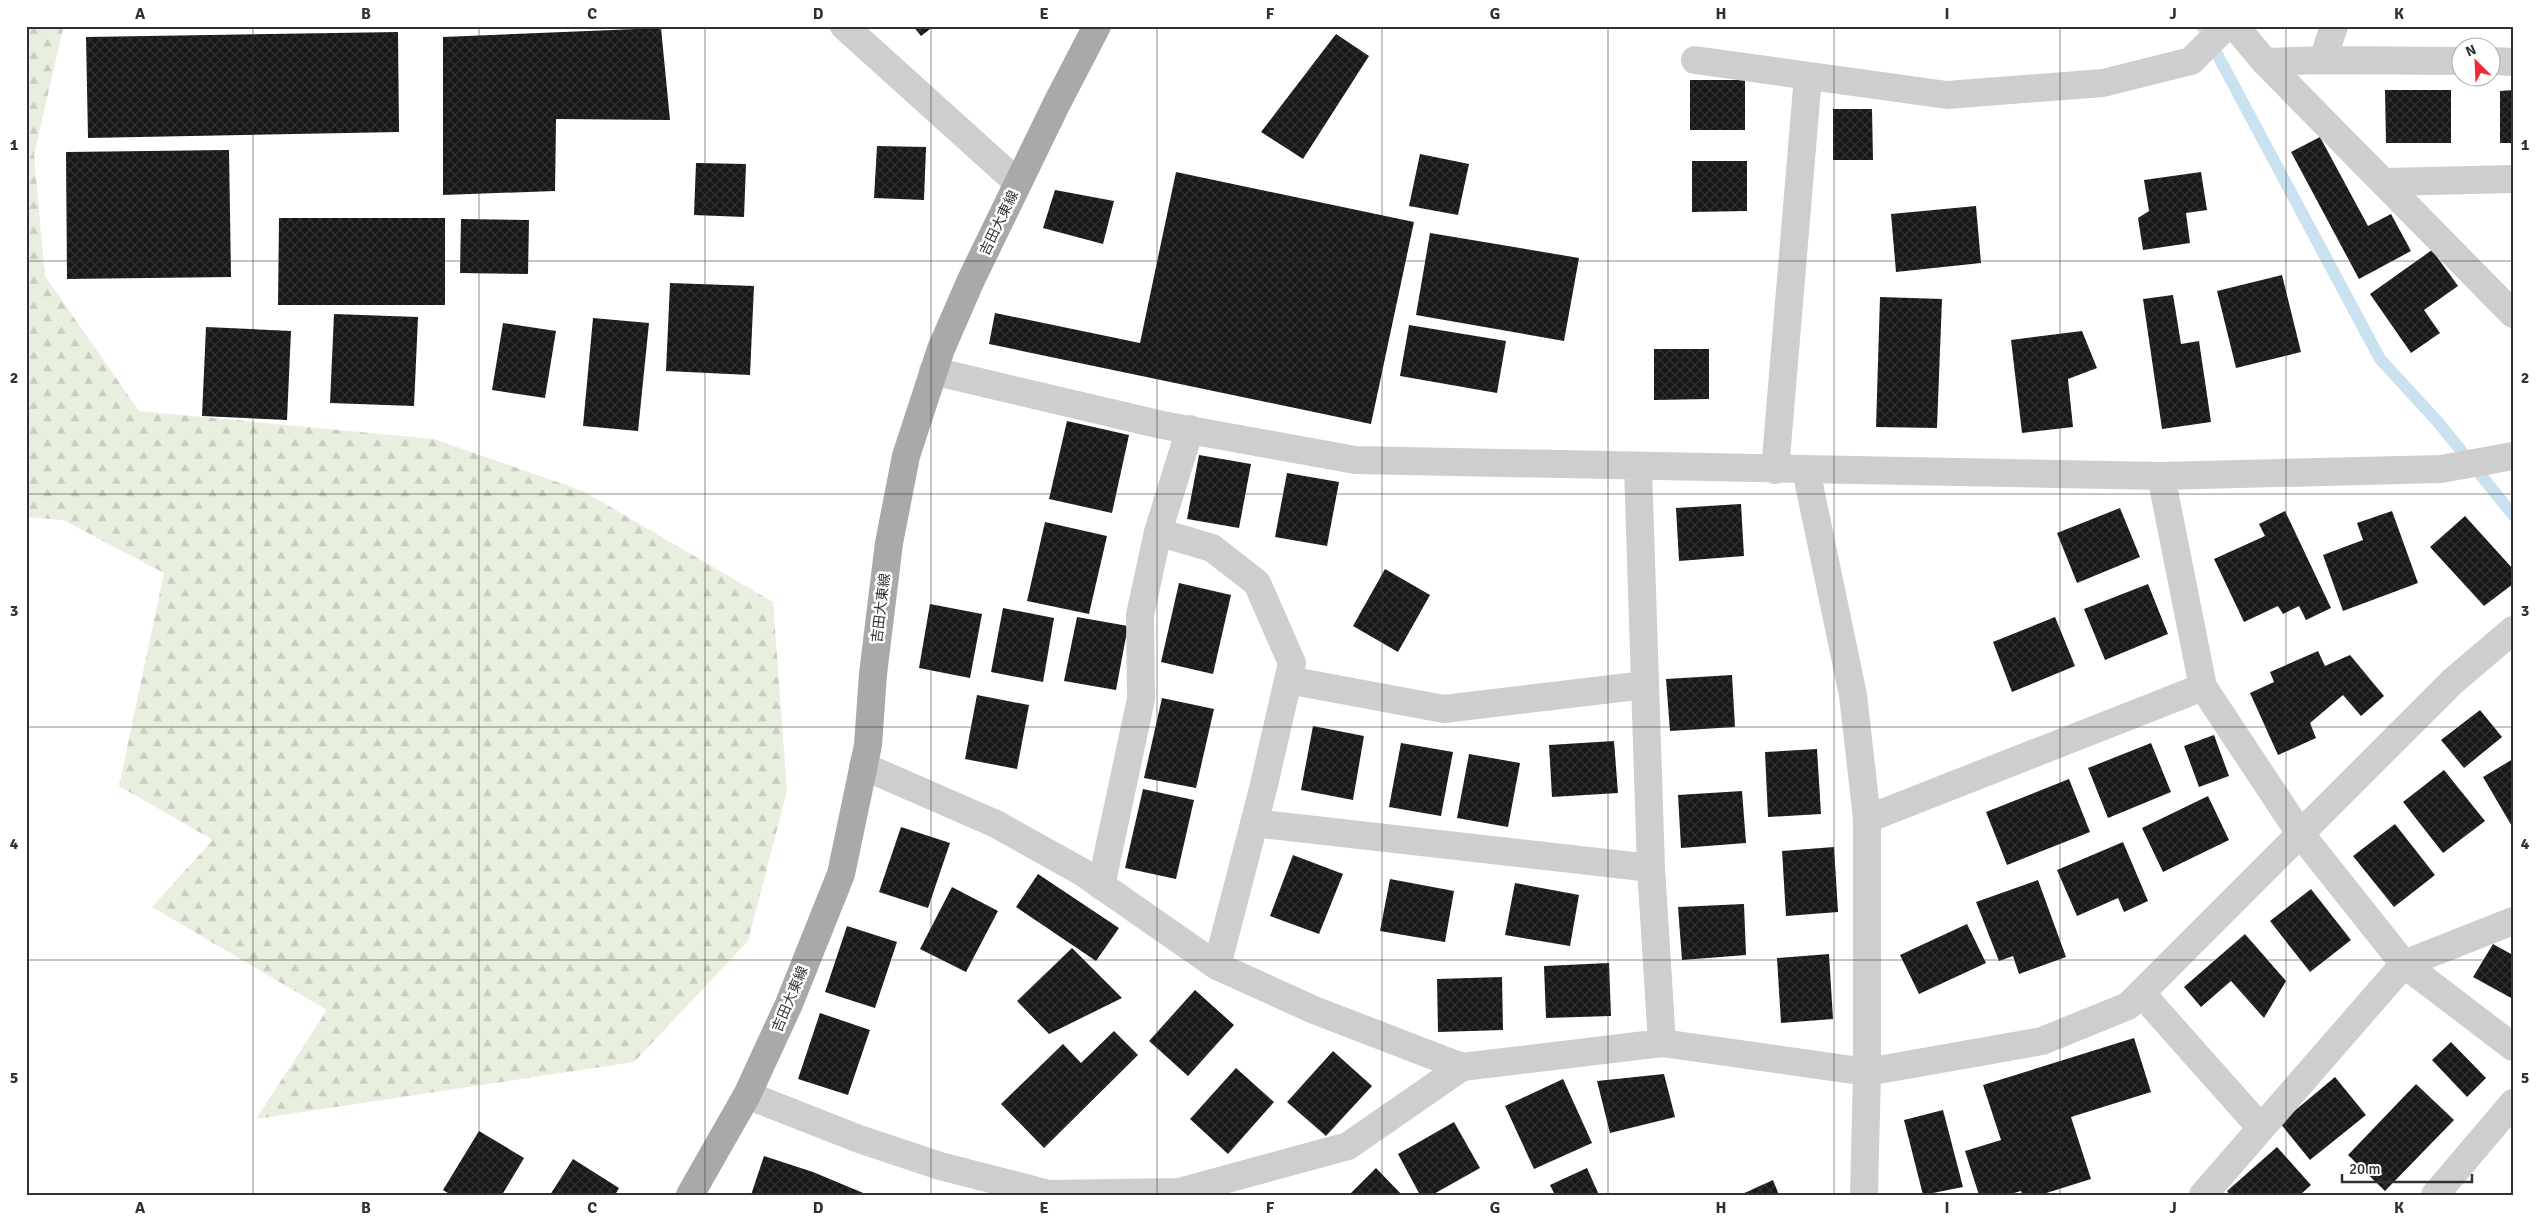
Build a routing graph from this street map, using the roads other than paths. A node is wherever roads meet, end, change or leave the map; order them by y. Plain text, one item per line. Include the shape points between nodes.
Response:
1 (844, 26) edge
2 (1097, 26) edge
3 (2226, 26) edge
4 (2235, 26) edge
5 (2334, 26) edge
6 (1695, 60) dead end
7 (2323, 60) junction
8 (2452, 61) edge
9 (2265, 62) junction
10 (1808, 76) junction
11 (2513, 179) edge
12 (2385, 182) junction
13 (1018, 183) junction
14 (2513, 314) edge
15 (933, 372) junction
16 (1190, 429) junction
17 (2507, 456) edge
18 (1638, 467) junction
19 (1775, 470) junction
20 (1806, 470) junction
21 (2161, 476) junction
22 (1158, 532) junction
23 (2513, 630) edge
24 (1288, 680) junction
25 (1645, 685) junction
26 (2203, 687) junction
27 (863, 766) junction
28 (1867, 819) junction
29 (1254, 823) junction
30 (2299, 832) junction
31 (1651, 868) junction
32 (1101, 886) junction
33 (2513, 921) edge
34 (2404, 964) junction
35 (1216, 966) junction
36 (2141, 993) junction
37 (1662, 1043) junction
38 (2513, 1047) edge
39 (1462, 1067) junction
40 (1867, 1072) junction
41 (747, 1095) junction
42 (2513, 1103) edge
43 (2261, 1128) junction
44 (690, 1195) edge
45 (1864, 1195) edge
46 (2203, 1195) edge
47 (2435, 1195) edge

1 - 13 street
2 - 13 main road, 吉田大東線
3 - 10 street via 2191,61 2103,83 1947,95
4 - 9 street
5 - 7 street
6 - 10 street
7 - 8 street
7 - 9 street
9 - 12 street
10 - 19 street
11 - 12 street
12 - 14 street
13 - 15 main road, 吉田大東線 via 971,280
15 - 16 street
15 - 27 main road, 吉田大東線 via 906,456 890,543
16 - 18 street via 1355,460
16 - 22 street
17 - 21 street via 2441,469
18 - 19 street
18 - 25 street
19 - 20 street
20 - 21 street
20 - 28 street via 1854,695
21 - 26 street
22 - 24 street via 1212,548 1257,583 1292,663
22 - 32 street via 1140,615 1141,699
23 - 30 street via 2452,682
24 - 25 street via 1444,709
24 - 29 street
25 - 31 street
26 - 28 street
26 - 30 street
27 - 32 street via 996,824
27 - 41 main road, 吉田大東線 via 841,874 789,1004
28 - 40 street
29 - 31 street
29 - 35 street
30 - 34 street
30 - 36 street
31 - 37 street
32 - 35 street
33 - 34 street
34 - 38 street
34 - 43 street
35 - 39 street via 1314,1010
36 - 40 street via 2128,1006 2042,1041
36 - 43 street
37 - 39 street
37 - 40 street
39 - 41 street via 1348,1146 1179,1192 1049,1194 940,1166 859,1139
40 - 45 street
41 - 44 main road, 吉田大東線
42 - 47 street
43 - 46 street

